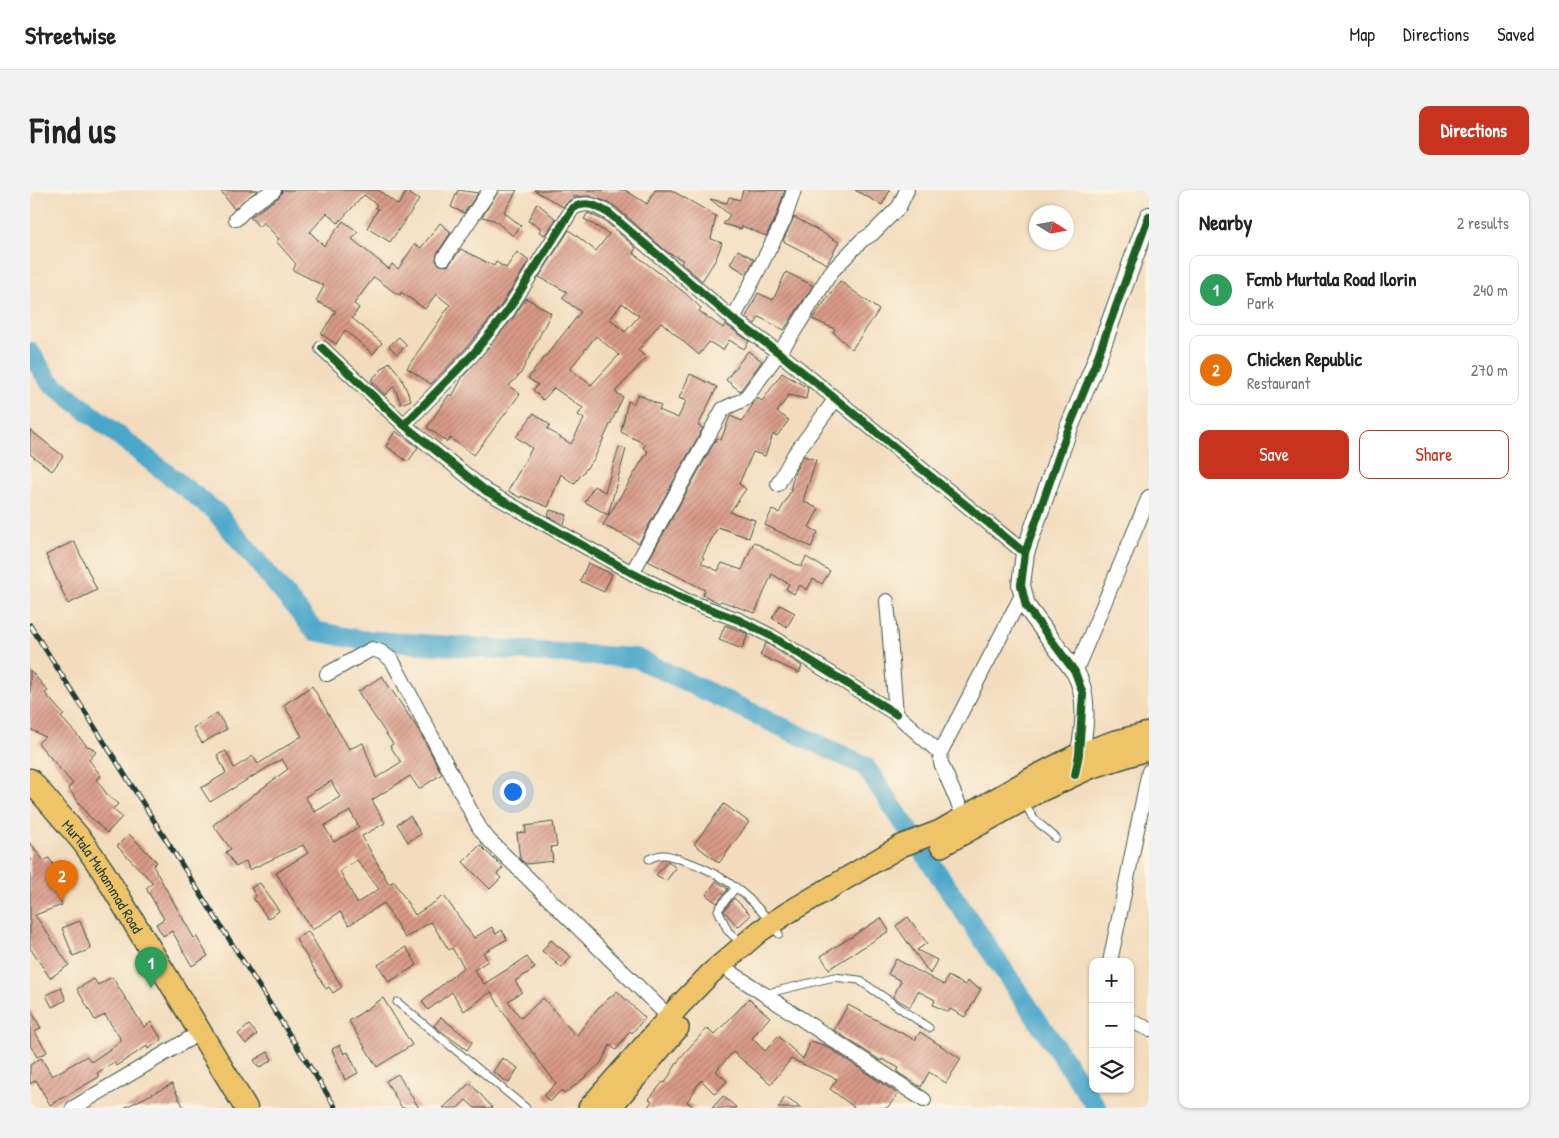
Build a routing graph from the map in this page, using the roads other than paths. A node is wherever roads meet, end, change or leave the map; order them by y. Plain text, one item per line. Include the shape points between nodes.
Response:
1 (274, 190) edge
2 (490, 190) edge
3 (794, 190) edge
4 (907, 190) edge
5 (1149, 216) edge
6 (236, 219) dead end
7 (444, 258) dead end
8 (733, 319) junction
9 (322, 348) dead end
10 (778, 352) junction
11 (835, 400) junction
12 (404, 425) junction
13 (778, 484) dead end
14 (1149, 497) edge
15 (1025, 553) junction
16 (632, 573) junction
17 (1022, 595) junction
18 (887, 601) dead end
19 (1075, 672) junction
20 (327, 674) dead end
21 (896, 714) junction
22 (1149, 733) edge
23 (1149, 749) edge
24 (940, 753) junction
25 (1077, 765) junction
26 (1149, 771) edge
27 (30, 780) edge
28 (1023, 800) junction
29 (30, 802) edge
30 (964, 816) junction
31 (1144, 824) edge
32 (943, 838) junction
33 (1056, 838) dead end
34 (649, 859) dead end
35 (736, 887) junction
36 (776, 929) junction
37 (743, 945) junction
38 (1111, 958) edge
39 (732, 973) junction
40 (764, 994) junction
41 (397, 1002) dead end
42 (669, 1017) junction
43 (1134, 1022) edge
44 (929, 1028) dead end
45 (1149, 1028) edge
46 (189, 1039) junction
47 (924, 1100) dead end
48 (73, 1108) edge
49 (230, 1108) edge
50 (246, 1108) edge
51 (526, 1108) edge
52 (589, 1108) edge
53 (610, 1108) edge

1 - 6 street
2 - 7 street
3 - 8 street via 784,220
4 - 10 street via 899,207 831,272
5 - 15 street
8 - 10 street
8 - 12 street via 610,214 591,204 581,204 573,208 507,312 473,354
9 - 12 street
10 - 11 street
10 - 16 street via 745,399 724,409
11 - 13 street via 794,455
11 - 15 street
12 - 16 street via 486,491
14 - 19 street
15 - 17 street
16 - 21 street via 685,600 771,636
17 - 19 street via 1026,606
17 - 24 street
18 - 21 street
19 - 25 street via 1084,701
20 - 42 street via 372,649 392,660 488,839
21 - 24 street
22 - 25 main road via 1113,742
23 - 25 main road
24 - 30 street via 941,763
25 - 28 main road
25 - 30 main road via 1032,778
26 - 31 street
27 - 50 highway, Murtala Muhammad Road via 83,842 103,871
28 - 32 main road
28 - 33 lane via 1034,820
29 - 46 highway, Murtala Muhammad Road via 73,852 98,889
30 - 32 main road
31 - 38 street
32 - 36 main road via 905,852
34 - 35 lane via 665,853 700,865
35 - 36 lane
35 - 37 lane via 718,910 728,931
36 - 37 main road
36 - 39 main road
37 - 42 main road
39 - 40 street
39 - 53 main road via 686,1019
40 - 44 lane via 834,977 859,980
40 - 47 street
41 - 51 lane
42 - 52 main road
43 - 45 street
46 - 48 street
46 - 49 highway, Murtala Muhammad Road

